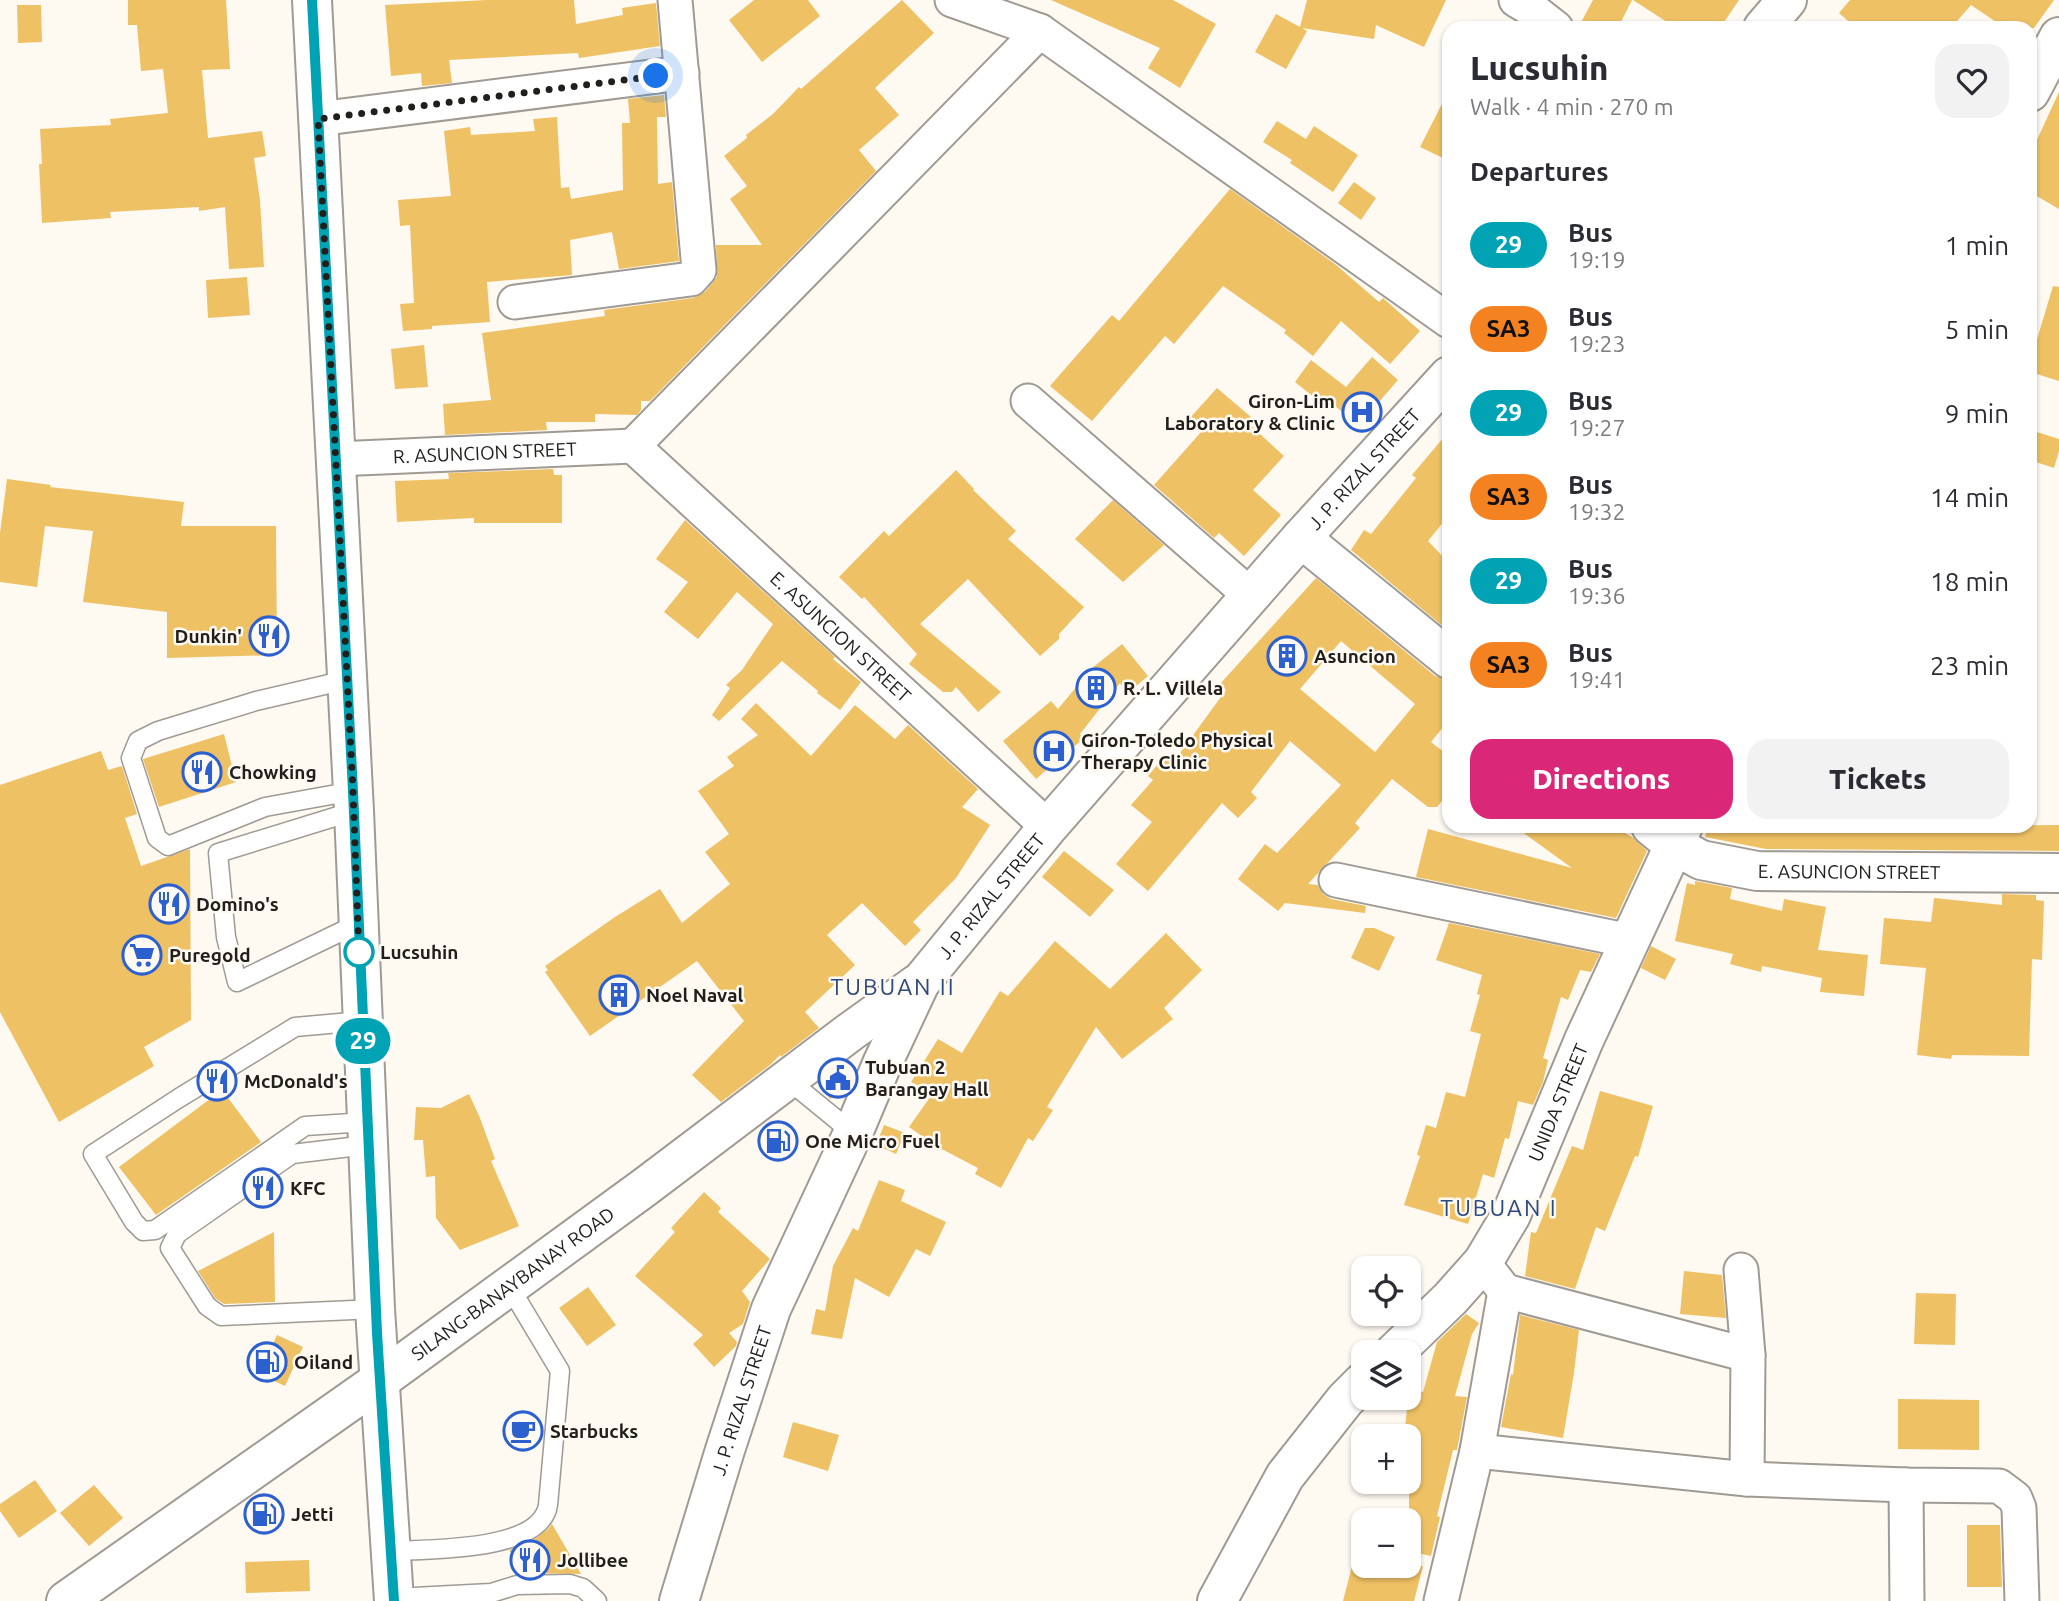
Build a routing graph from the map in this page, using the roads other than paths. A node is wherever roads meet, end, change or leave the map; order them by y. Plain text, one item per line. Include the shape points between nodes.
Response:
1 (312, 0) edge
2 (675, 0) edge
3 (952, 0) edge
4 (1516, 0) edge
5 (1547, 21) edge
6 (1040, 31) junction
7 (2058, 43) edge
8 (682, 73) junction
9 (2037, 80) edge
10 (318, 119) junction
11 (515, 302) dead end
12 (1442, 316) edge
13 (1442, 384) edge
14 (1028, 401) dead end
15 (633, 446) junction
16 (336, 459) junction
17 (1301, 538) junction
18 (1250, 596) junction
19 (1442, 653) edge
20 (346, 680) junction
21 (353, 801) junction
22 (1048, 827) junction
23 (1669, 833) edge
24 (1670, 833) edge
25 (2059, 873) edge
26 (1336, 880) dead end
27 (359, 923) junction
28 (1630, 941) junction
29 (920, 983) junction
30 (362, 1021) junction
31 (787, 1079) junction
32 (367, 1133) junction
33 (853, 1133) junction
34 (1741, 1269) dead end
35 (1494, 1276) junction
36 (509, 1286) junction
37 (375, 1309) junction
38 (1407, 1340) edge
39 (1748, 1355) junction
40 (379, 1381) junction
41 (1351, 1394) edge
42 (1477, 1451) junction
43 (1747, 1479) junction
44 (1906, 1485) junction
45 (391, 1551) junction
46 (95, 1590) edge
47 (394, 1599) edge
48 (66, 1601) edge
49 (597, 1601) edge
50 (679, 1601) edge
51 (1217, 1601) edge
52 (1441, 1601) edge
53 (1907, 1601) edge
54 (2022, 1601) edge

1 - 10 main road
2 - 8 street
3 - 6 street
4 - 5 street
6 - 12 street
6 - 15 street
7 - 9 main road
8 - 10 street
8 - 11 street via 699,270 691,279
10 - 16 main road
13 - 17 main road, J. P. RIZAL STREET
14 - 18 street
15 - 16 street, R. ASUNCION STREET
15 - 22 street, E. ASUNCION STREET
16 - 20 main road
17 - 18 main road, J. P. RIZAL STREET
17 - 19 main road
18 - 22 main road, J. P. RIZAL STREET
20 - 21 main road
20 - 21 lane via 158,731 138,741 131,758 157,838 168,846 265,807
21 - 27 main road
21 - 27 lane via 218,853 226,937 237,982
22 - 29 main road, J. P. RIZAL STREET
23 - 28 main road, UNIDA STREET
24 - 25 main road, E. ASUNCION STREET via 1701,860 1757,871
26 - 28 street
27 - 30 main road
28 - 35 main road, UNIDA STREET via 1511,1215
29 - 31 main road, SILANG-BANAYBANAY ROAD
29 - 33 main road, J. P. RIZAL STREET
30 - 32 main road
30 - 32 lane via 295,1027 93,1154 143,1231 155,1230 305,1126
31 - 33 lane
31 - 36 main road, SILANG-BANAYBANAY ROAD
32 - 37 main road
32 - 37 lane via 292,1154 177,1234 170,1248 207,1306 221,1316
33 - 50 main road, J. P. RIZAL STREET via 771,1309
34 - 39 street
35 - 38 main road, UNIDA STREET via 1450,1299
35 - 39 street
35 - 42 street
36 - 40 main road, SILANG-BANAYBANAY ROAD
36 - 45 lane via 561,1371 545,1516 521,1535 489,1543
37 - 40 main road
39 - 43 street
40 - 45 main road
40 - 46 main road, SILANG-BANAYBANAY ROAD
41 - 51 main road via 1285,1476
42 - 43 street
42 - 52 street
43 - 44 street
44 - 53 street
44 - 54 street via 1999,1486 2015,1498
45 - 47 main road
46 - 48 main road, SILANG-BANAYBANAY ROAD
47 - 49 lane via 491,1593 517,1585 570,1584 583,1588

